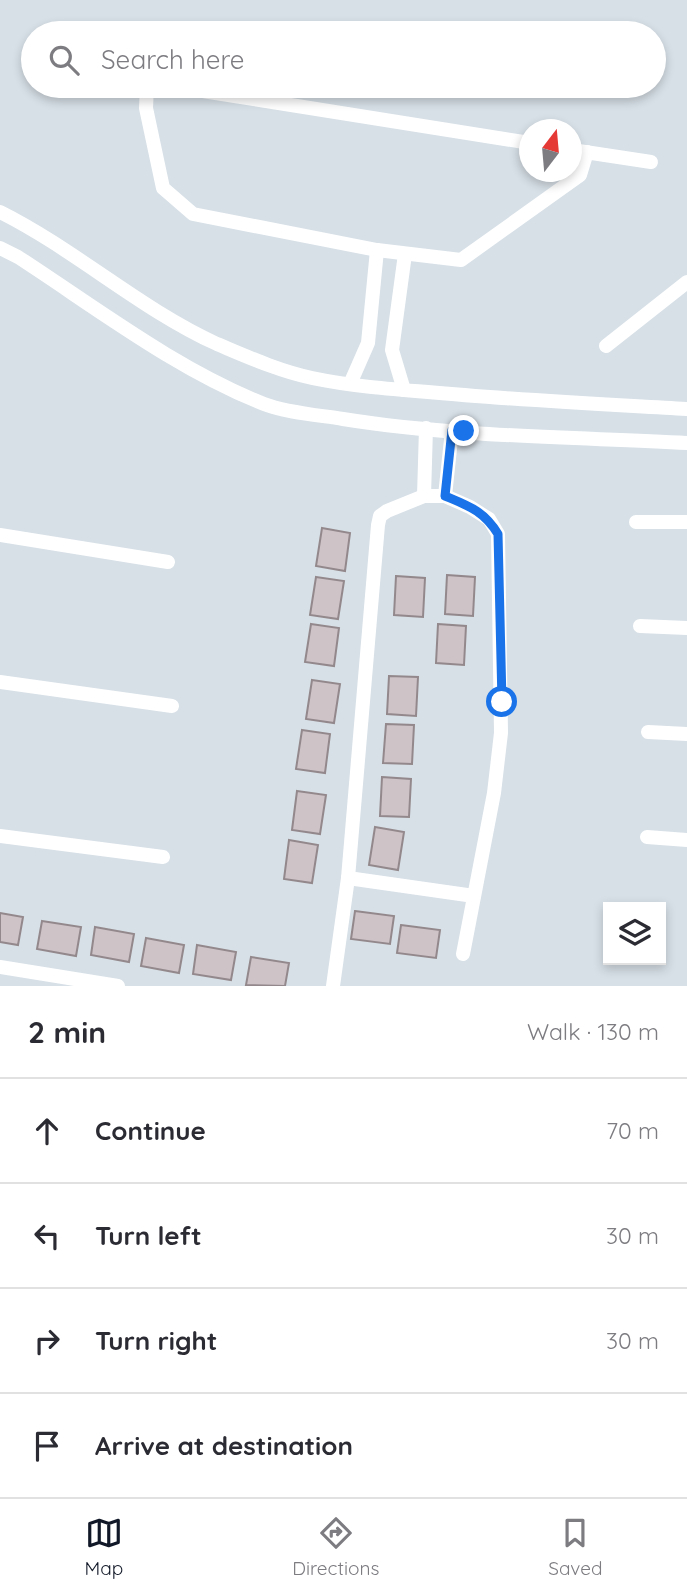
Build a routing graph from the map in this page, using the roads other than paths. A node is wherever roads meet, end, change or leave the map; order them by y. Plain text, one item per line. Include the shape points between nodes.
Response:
1 (146, 98) edge
2 (247, 98) edge
3 (519, 141) edge
4 (582, 151) edge
5 (587, 152) junction
6 (651, 162) dead end
7 (0, 212) edge
8 (0, 248) edge
9 (377, 250) junction
10 (405, 254) junction
11 (687, 282) edge
12 (606, 346) dead end
13 (350, 384) junction
14 (404, 390) junction
15 (687, 409) edge
16 (426, 428) junction
17 (452, 430) junction
18 (687, 443) edge
19 (424, 496) junction
20 (445, 496) junction
21 (636, 522) dead end
22 (687, 522) edge
23 (0, 535) edge
24 (168, 562) dead end
25 (640, 626) dead end
26 (687, 628) edge
27 (0, 682) edge
28 (172, 706) dead end
29 (648, 732) dead end
30 (687, 734) edge
31 (0, 836) edge
32 (646, 837) dead end
33 (687, 840) edge
34 (163, 857) dead end
35 (348, 878) junction
36 (474, 895) junction
37 (463, 954) dead end
38 (0, 967) edge
39 (118, 986) edge
40 (333, 986) edge

1 - 9 street via 163,188 193,214
2 - 3 street
4 - 5 street
5 - 6 street
5 - 10 street via 580,175 461,260
7 - 13 street via 215,342 280,369
8 - 16 street via 175,359 268,405
9 - 10 street
9 - 13 street via 368,342
10 - 14 street via 392,350
11 - 12 street
13 - 14 street
14 - 15 street
16 - 17 street
16 - 19 street
17 - 18 street
17 - 20 street
19 - 20 street
19 - 35 street via 387,511 378,525
20 - 36 street via 489,519 499,545 501,733
21 - 22 street
23 - 24 street
25 - 26 street
27 - 28 street
29 - 30 street
31 - 34 street
32 - 33 street
35 - 36 street
35 - 40 street
36 - 37 street
38 - 39 street

